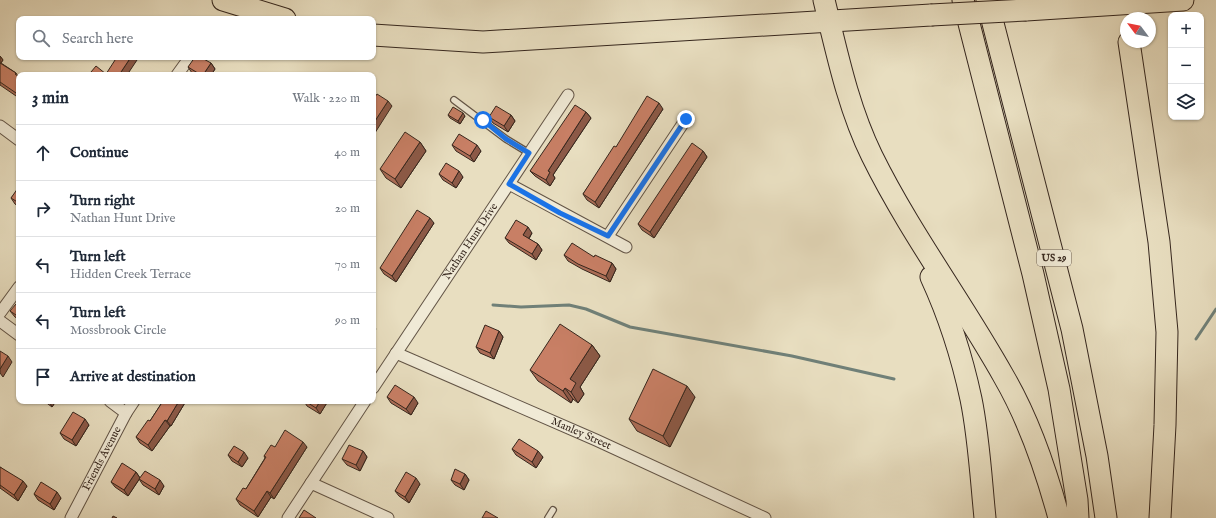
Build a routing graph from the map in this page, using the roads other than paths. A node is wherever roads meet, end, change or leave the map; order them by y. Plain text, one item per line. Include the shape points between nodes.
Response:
1 (223, 0) edge
2 (824, 0) edge
3 (963, 0) edge
4 (987, 0) edge
5 (1183, 0) edge
6 (1124, 8) edge
7 (275, 16) edge
8 (829, 21) junction
9 (376, 35) edge
10 (1130, 48) edge
11 (188, 60) edge
12 (179, 72) edge
13 (568, 95) dead end
14 (454, 100) dead end
15 (686, 119) dead end
16 (0, 126) edge
17 (16, 138) edge
18 (529, 153) junction
19 (509, 184) junction
20 (903, 212) junction
21 (608, 236) junction
22 (626, 247) dead end
23 (16, 291) edge
24 (0, 313) edge
25 (0, 321) edge
26 (16, 333) edge
27 (396, 353) junction
28 (376, 383) edge
29 (114, 404) edge
30 (132, 404) edge
31 (363, 404) edge
32 (126, 413) junction
33 (1165, 425) junction
34 (311, 483) junction
35 (553, 510) dead end
36 (71, 518) edge
37 (288, 518) edge
38 (388, 518) edge
39 (548, 518) edge
40 (765, 518) edge
41 (985, 518) edge
42 (1059, 518) edge
43 (1078, 518) edge
44 (1106, 518) edge
45 (1160, 518) edge
46 (1172, 518) edge

1 - 7 highway
2 - 8 highway
3 - 43 highway, US 29 via 1033,274 1059,390
4 - 44 highway, US 29 via 1072,329
5 - 6 highway
6 - 8 highway, bridge via 1026,10
8 - 9 highway via 483,42
8 - 20 highway via 851,104 872,156
10 - 33 highway via 1159,242 1166,332
11 - 12 street
13 - 18 street, Nathan Hunt Drive
14 - 18 lane
15 - 21 street
16 - 17 street
18 - 19 street, Nathan Hunt Drive
19 - 21 street
19 - 27 street, Nathan Hunt Drive
20 - 41 highway via 934,283 957,345 971,400
20 - 42 highway via 1005,378 1032,434
21 - 22 street
23 - 24 street
25 - 26 street
27 - 28 street, Nathan Hunt Drive
27 - 40 street, Manley Street via 596,440
29 - 32 street
30 - 32 street, Friends Avenue
31 - 34 street
32 - 36 street, Friends Avenue
33 - 45 highway
33 - 46 highway
34 - 37 street
34 - 38 street
35 - 39 lane

